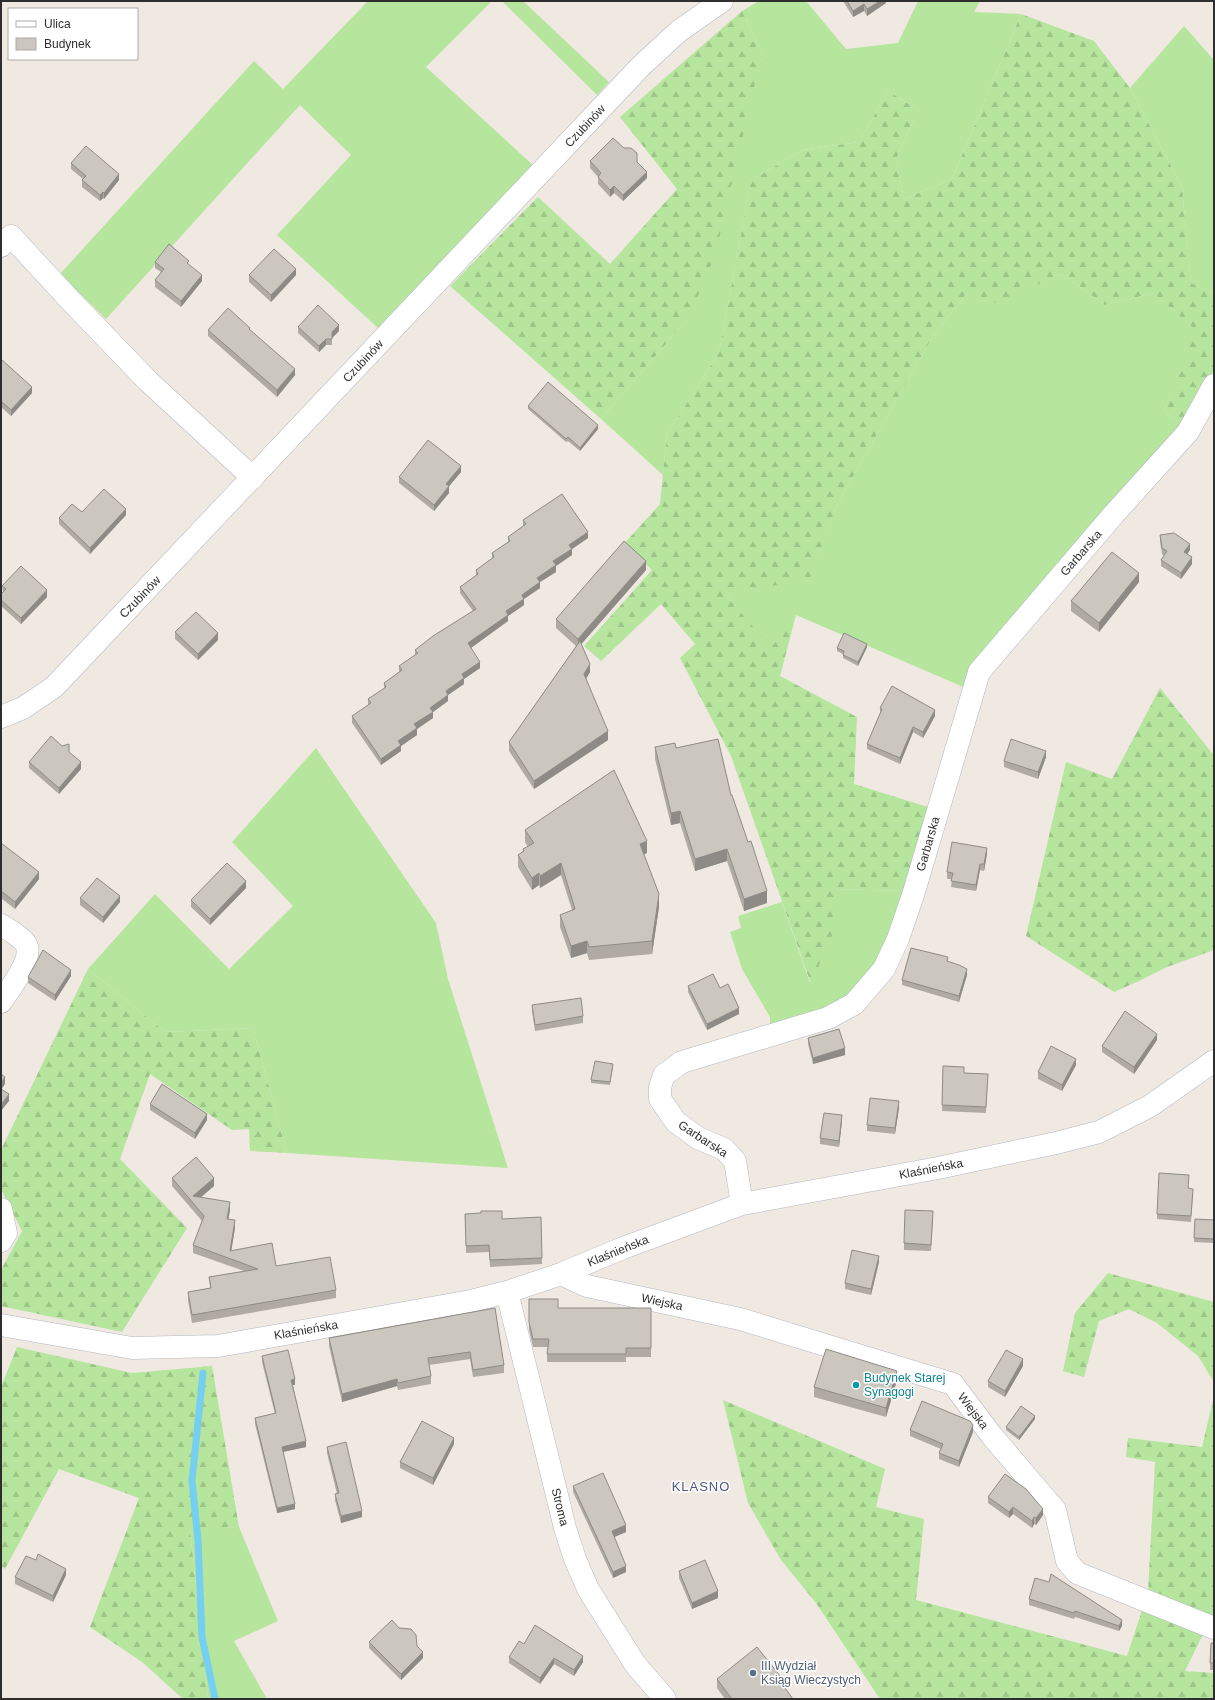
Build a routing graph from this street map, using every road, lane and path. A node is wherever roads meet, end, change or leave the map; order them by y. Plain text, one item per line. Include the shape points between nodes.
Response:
1 (722, 1) edge
2 (6, 241) edge
3 (1214, 385) edge
4 (253, 478) junction
5 (1, 717) edge
6 (1, 924) edge
7 (1, 1002) edge
8 (1214, 1061) edge
9 (742, 1204) junction
10 (1, 1209) edge
11 (1, 1241) edge
12 (561, 1274) junction
13 (507, 1292) junction
14 (1, 1325) edge
15 (1214, 1628) edge
16 (665, 1699) edge

1 - 4 street, Czubinów via 679,31 641,66
2 - 4 street
3 - 9 street, Garbarska via 1188,432 979,672 914,892 898,939 884,969 854,1004 828,1018 682,1062 664,1075 660,1099 676,1122 698,1138 724,1149 735,1161
4 - 5 street, Czubinów via 54,687 23,708
6 - 7 street via 26,944 28,952 22,971
8 - 9 street, Klaśnieńska via 1150,1106 1099,1132 1056,1144
9 - 12 street, Klaśnieńska
10 - 11 street via 6,1233
12 - 13 street, Klaśnieńska
12 - 15 street, Wiejska via 587,1286 740,1319 953,1384 992,1436 1055,1510 1067,1561 1077,1573
13 - 14 street, Klaśnieńska via 471,1301 218,1346 132,1348
13 - 16 street, Stroma via 565,1528 575,1559 588,1589 635,1664

